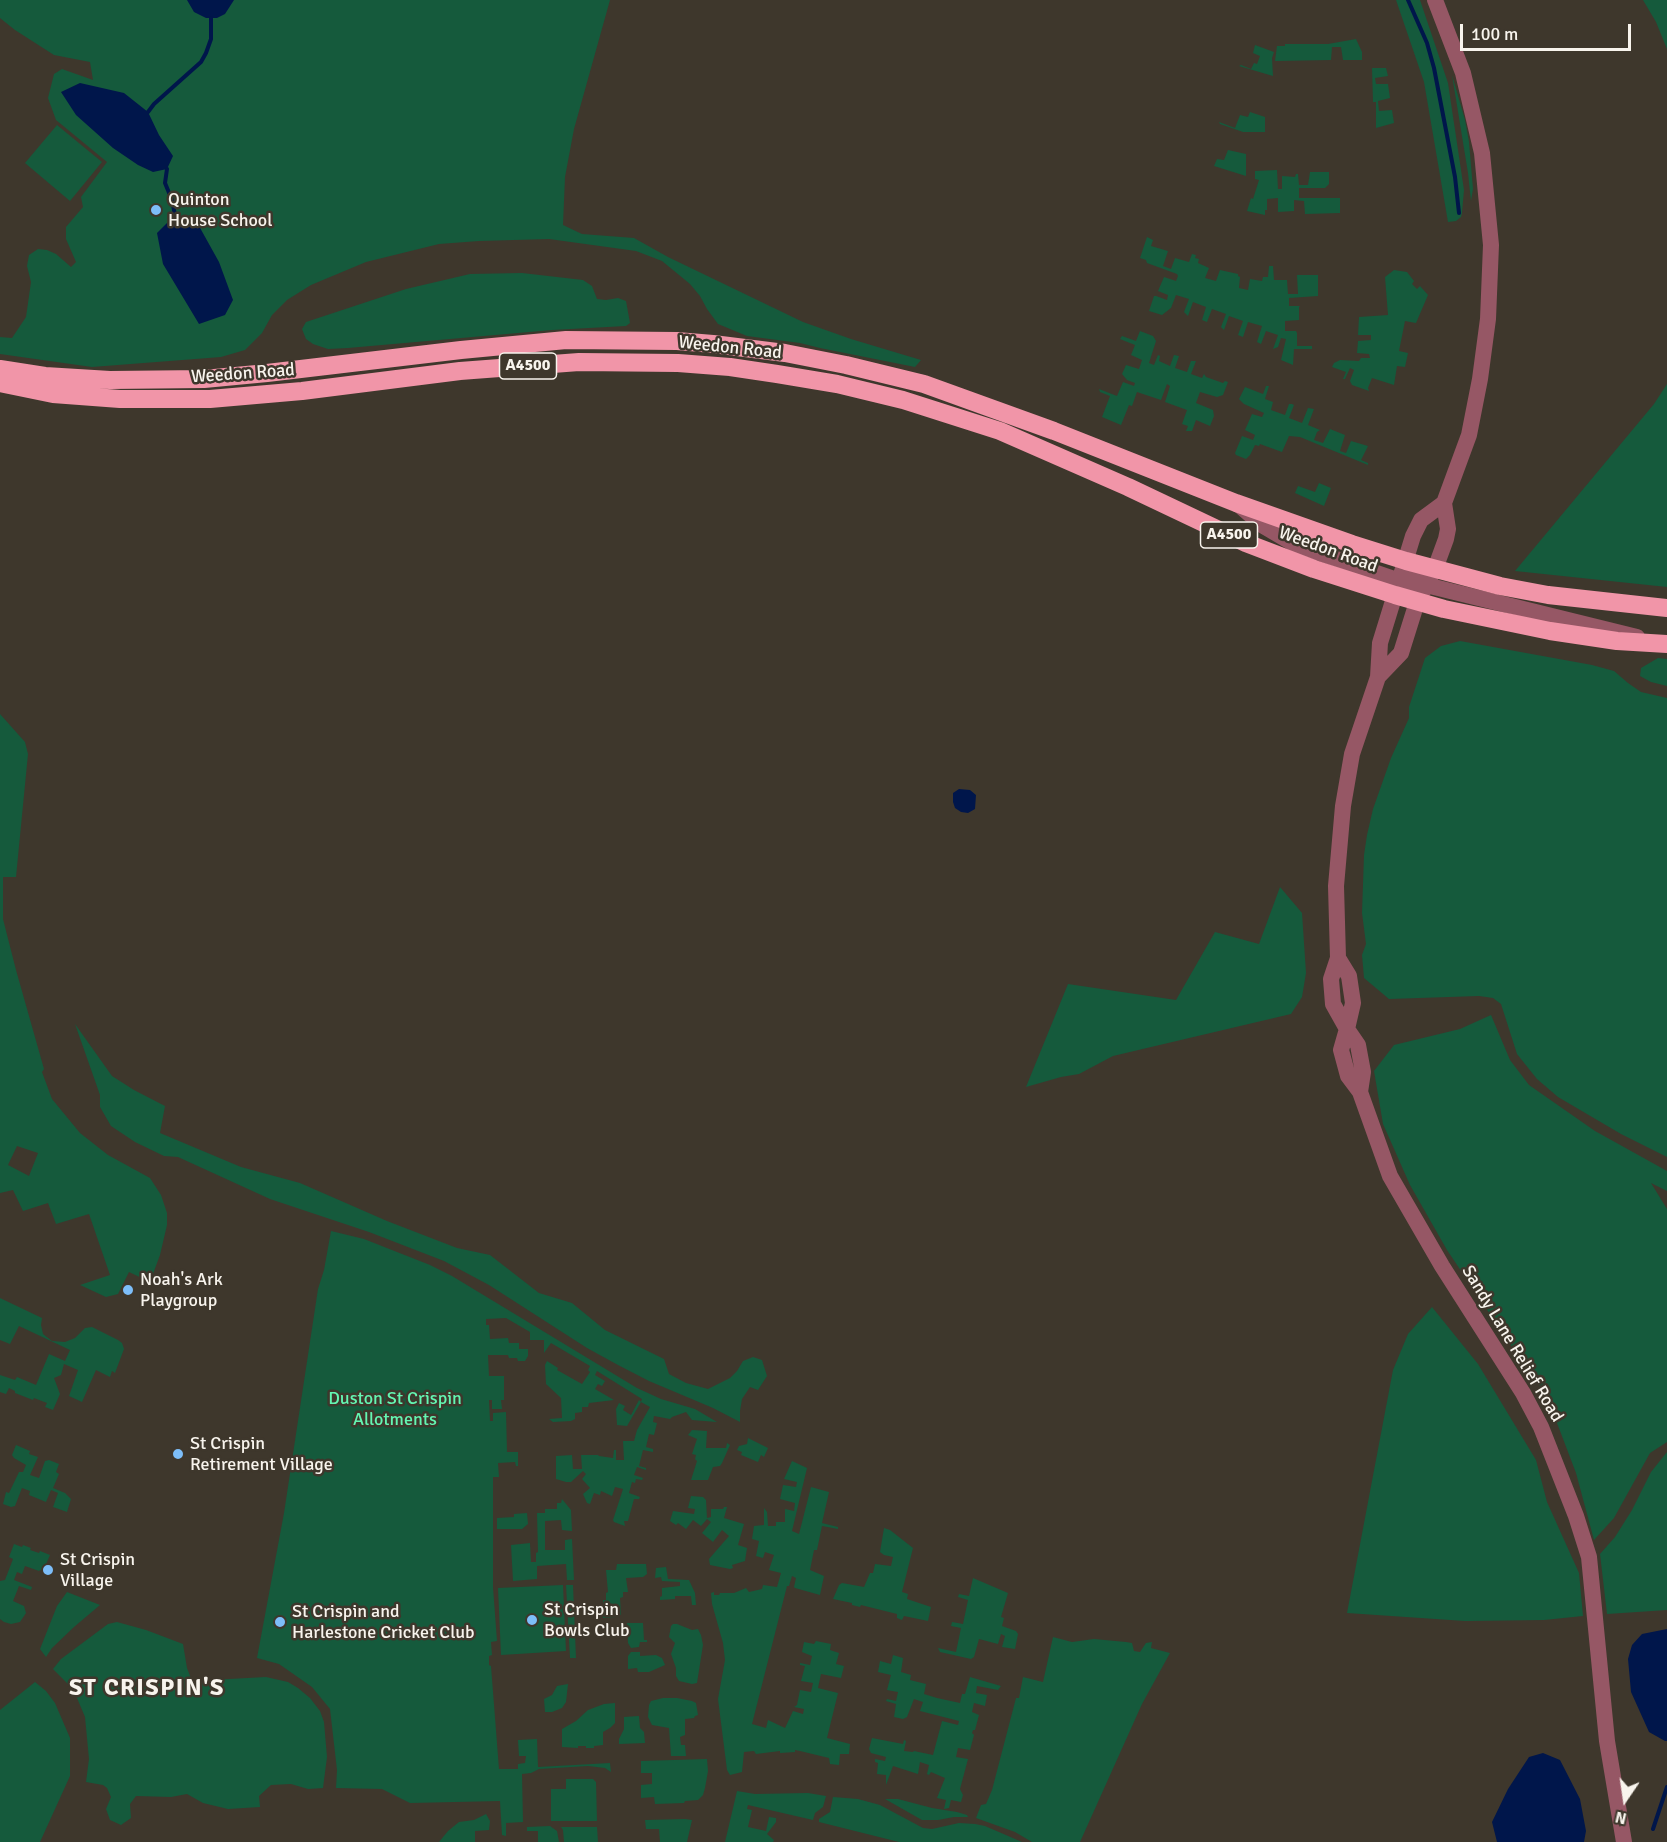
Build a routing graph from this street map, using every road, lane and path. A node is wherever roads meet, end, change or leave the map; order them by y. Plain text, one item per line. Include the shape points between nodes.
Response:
1 (1435, 0) edge
2 (0, 369) edge
3 (0, 383) edge
4 (1236, 503) junction
5 (1444, 503) junction
6 (1406, 561) junction
7 (1435, 569) junction
8 (1426, 585) junction
9 (1397, 588) junction
10 (1417, 602) junction
11 (1667, 608) edge
12 (1664, 643) edge
13 (1378, 677) junction
14 (1624, 1842) edge

1 - 5 street via 1463,73 1482,153 1491,245 1488,319 1480,379 1469,435
2 - 4 highway, Weedon Road / A4500 via 110,380 204,379 566,340 713,344 785,353 924,384
3 - 9 highway, Weedon Road / A4500 via 53,394 210,399 579,362 730,367 837,384 1000,431 1246,543 1314,569
4 - 6 highway, Weedon Road / A4500
4 - 9 street, Weedon Road via 1262,525 1296,545
5 - 6 street, Sandy Lane Relief Road via 1421,520
5 - 7 street, Sandy Lane Relief Road via 1448,529
6 - 7 highway, Weedon Road / A4500
6 - 8 street, Weedon Road
6 - 9 street, Sandy Lane Relief Road
7 - 8 street, Sandy Lane Relief Road
7 - 11 highway, Weedon Road / A4500 via 1548,595
8 - 10 street, Sandy Lane Relief Road
8 - 12 street, Weedon Road
9 - 10 highway, Weedon Road / A4500
9 - 13 street, Sandy Lane Relief Road via 1380,643
10 - 12 highway, Weedon Road / A4500 via 1550,631
10 - 13 street, Sandy Lane Relief Road via 1401,652
13 - 14 street, Sandy Lane Relief Road via 1352,754 1336,886 1338,958 1349,976 1353,1003 1347,1029 1358,1045 1364,1072 1360,1092 1390,1176 1523,1393 1541,1427 1576,1516 1588,1557 1607,1741

